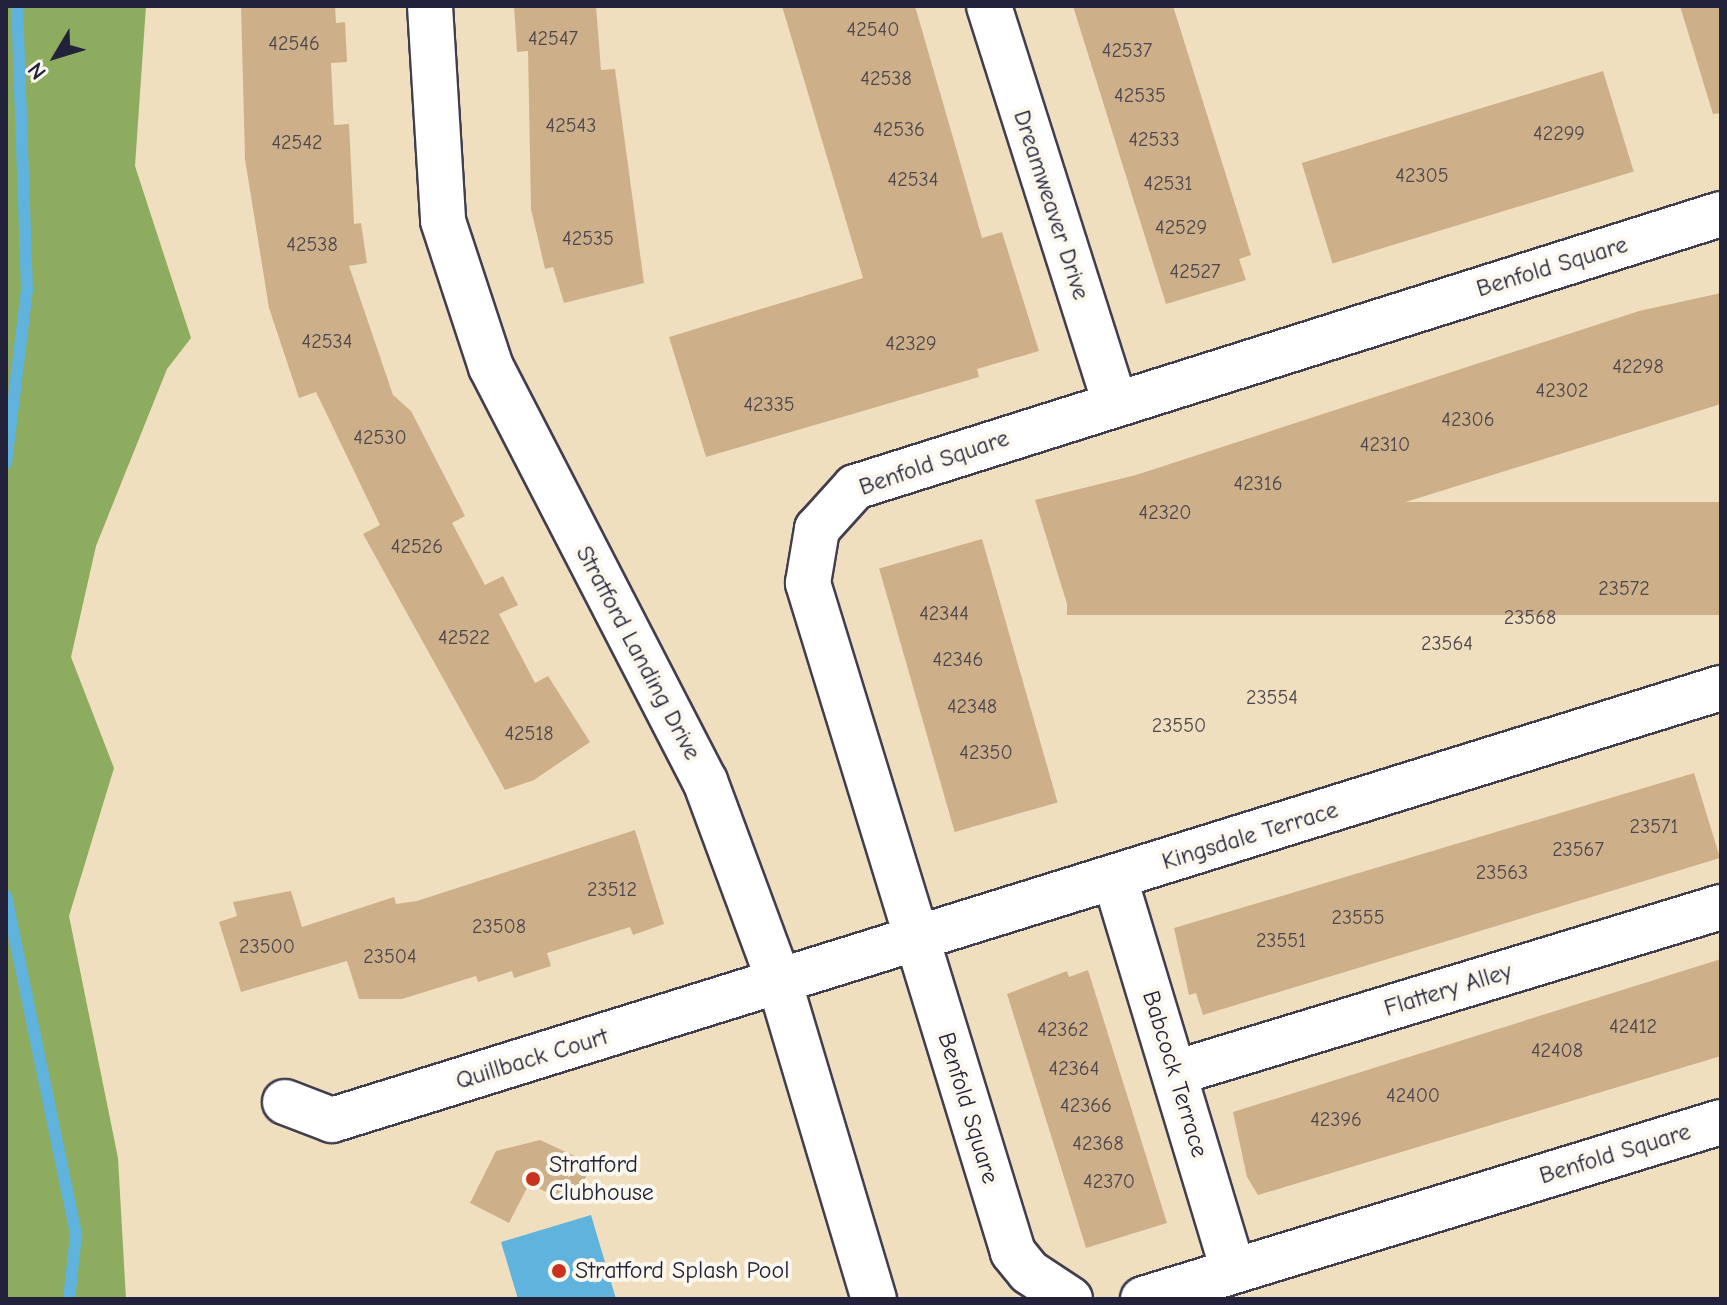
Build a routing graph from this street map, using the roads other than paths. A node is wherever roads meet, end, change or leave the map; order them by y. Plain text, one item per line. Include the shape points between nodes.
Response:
1 (430, 6) edge
2 (989, 6) edge
3 (1721, 214) edge
4 (1115, 404) junction
5 (1721, 688) edge
6 (1115, 879) junction
7 (1721, 907) edge
8 (915, 939) junction
9 (780, 984) junction
10 (1175, 1073) junction
11 (285, 1102) dead end
12 (1721, 1122) edge
13 (1233, 1270) junction
14 (874, 1299) edge
15 (1070, 1299) edge
16 (1143, 1299) edge

1 - 9 street, Stratford Landing Drive via 443,221 491,367 705,781
2 - 4 street, Dreamweaver Drive
3 - 4 street, Benfold Square
4 - 8 street, Benfold Square via 855,487 817,529 808,583
5 - 6 street, Kingsdale Terrace
6 - 8 street, Kingsdale Terrace
6 - 10 street, Babcock Terrace
7 - 10 street, Flattery Alley
8 - 9 street, Kingsdale Terrace
8 - 15 street, Benfold Square via 1013,1252 1029,1272
9 - 11 street, Quillback Court via 332,1120
9 - 14 street, Stratford Landing Drive
10 - 13 street, Babcock Terrace
12 - 13 street, Benfold Square
13 - 16 street, Benfold Square

